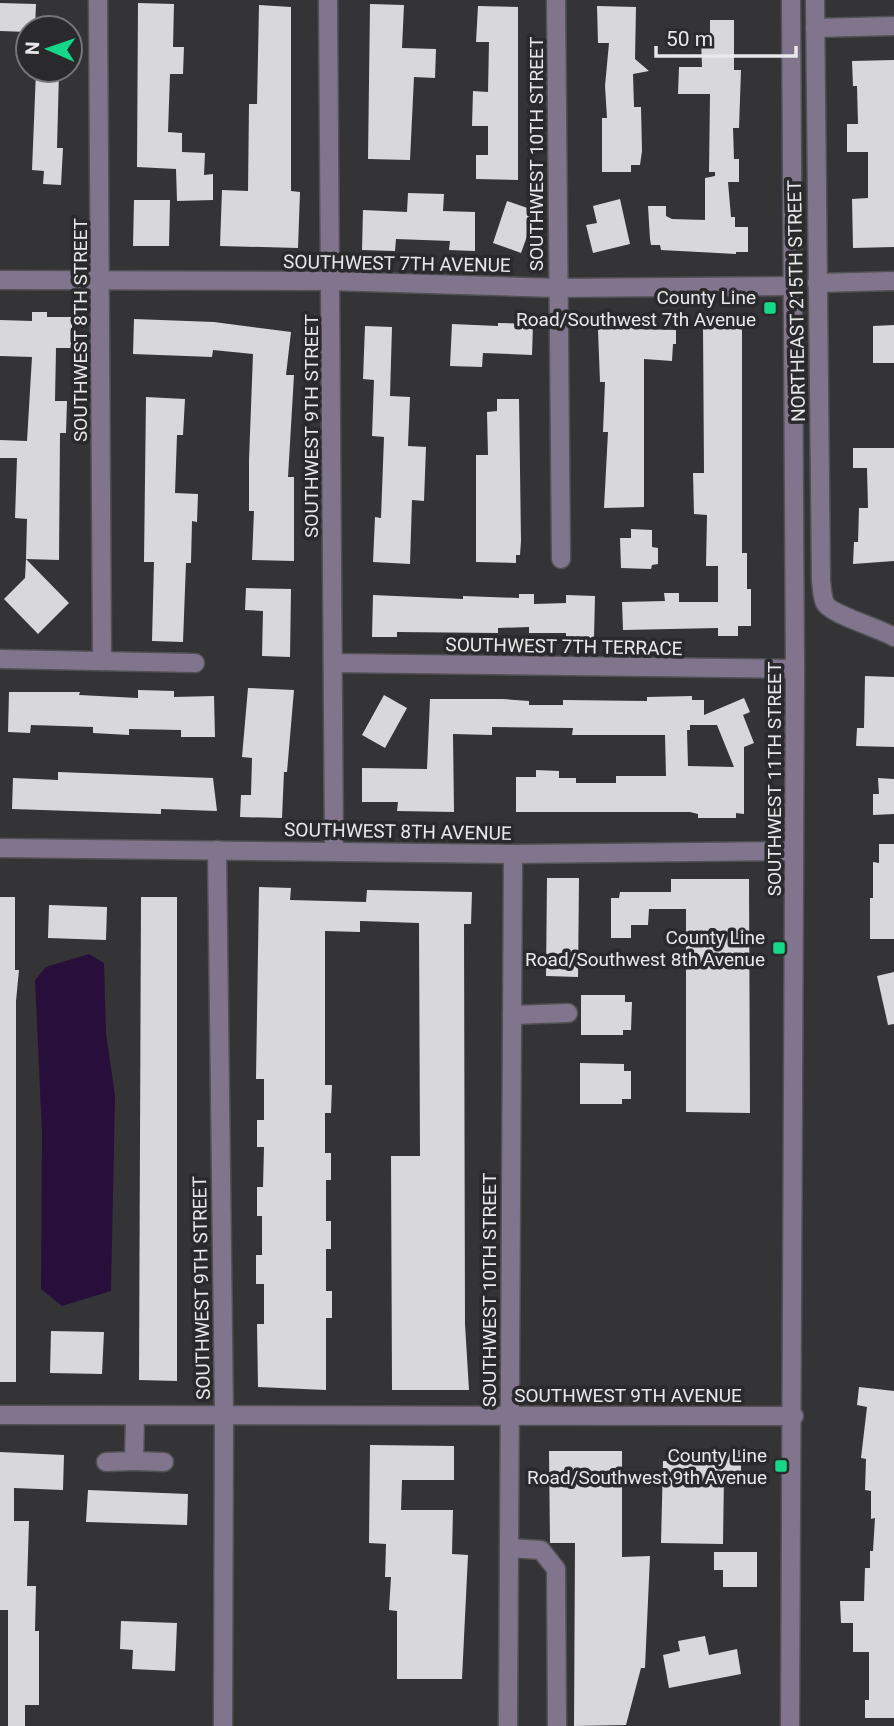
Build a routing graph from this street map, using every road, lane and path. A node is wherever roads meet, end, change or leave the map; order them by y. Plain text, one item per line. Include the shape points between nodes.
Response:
1 (98, 0) edge
2 (328, 0) edge
3 (556, 0) edge
4 (791, 0) edge
5 (815, 0) edge
6 (894, 26) edge
7 (815, 29) junction
8 (0, 280) edge
9 (101, 280) junction
10 (331, 281) junction
11 (894, 281) edge
12 (817, 283) junction
13 (793, 286) junction
14 (557, 288) junction
15 (561, 559) dead end
16 (894, 636) edge
17 (0, 659) edge
18 (102, 661) junction
19 (195, 663) dead end
20 (333, 663) junction
21 (795, 669) junction
22 (0, 848) edge
23 (216, 850) junction
24 (334, 851) junction
25 (794, 852) junction
26 (513, 854) junction
27 (568, 1013) dead end
28 (512, 1015) junction
29 (0, 1415) edge
30 (135, 1416) junction
31 (509, 1416) junction
32 (794, 1416) junction
33 (224, 1417) junction
34 (134, 1461) junction
35 (106, 1462) dead end
36 (164, 1462) dead end
37 (509, 1548) junction
38 (223, 1726) edge
39 (508, 1726) edge
40 (557, 1726) edge
41 (790, 1726) edge

1 - 9 street, SOUTHWEST 8TH STREET
2 - 10 street, SOUTHWEST 9TH STREET
3 - 14 street, SOUTHWEST 10TH STREET
4 - 13 street, SOUTHWEST 11TH STREET
5 - 7 street, NORTHEAST 215TH STREET
6 - 7 street
7 - 12 street, NORTHEAST 215TH STREET
8 - 9 street, SOUTHWEST 7TH AVENUE
9 - 10 street, SOUTHWEST 7TH AVENUE
9 - 18 street, SOUTHWEST 8TH STREET
10 - 14 street, SOUTHWEST 7TH AVENUE
10 - 20 street, SOUTHWEST 9TH STREET
11 - 12 street
12 - 16 street, NORTHEAST 215TH STREET via 824,602 831,611
13 - 14 street, SOUTHWEST 7TH AVENUE
13 - 21 street, SOUTHWEST 11TH STREET
14 - 15 street, SOUTHWEST 10TH STREET
17 - 18 street
18 - 19 street
20 - 21 street, SOUTHWEST 7TH TERRACE
20 - 24 street, SOUTHWEST 9TH STREET
21 - 25 street, SOUTHWEST 11TH STREET
22 - 23 street, SOUTHWEST 8TH AVENUE
23 - 24 street, SOUTHWEST 8TH AVENUE
23 - 33 street, SOUTHWEST 9TH STREET
24 - 26 street, SOUTHWEST 8TH AVENUE
25 - 26 street, SOUTHWEST 8TH AVENUE
25 - 32 street, SOUTHWEST 11TH STREET
26 - 28 street, SOUTHWEST 10TH STREET
27 - 28 street
28 - 31 street, SOUTHWEST 10TH STREET
29 - 30 street, SOUTHWEST 9TH AVENUE
30 - 33 street, SOUTHWEST 9TH AVENUE
30 - 34 street
31 - 32 street, SOUTHWEST 9TH AVENUE
31 - 33 street, SOUTHWEST 9TH AVENUE
31 - 37 street, SOUTHWEST 10TH STREET
32 - 41 street, SOUTHWEST 11TH STREET
33 - 38 street, SOUTHWEST 9TH STREET
34 - 35 street
34 - 36 street
37 - 39 street, SOUTHWEST 10TH STREET
37 - 40 street via 541,1550 556,1569

